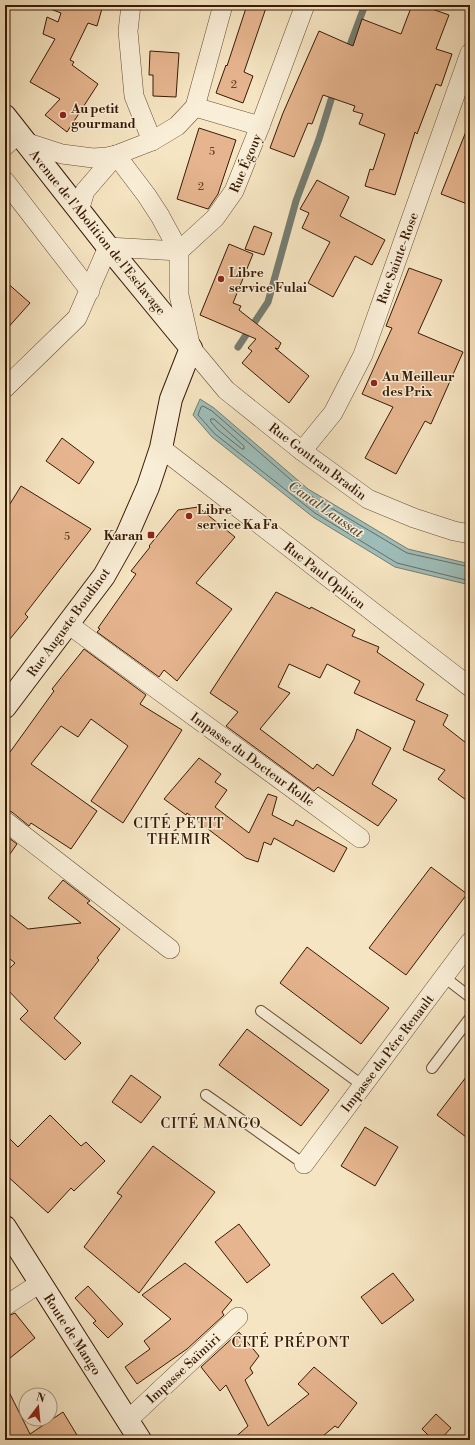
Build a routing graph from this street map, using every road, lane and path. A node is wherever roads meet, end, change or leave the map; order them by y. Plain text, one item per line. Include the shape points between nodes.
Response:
1 (131, 5) edge
2 (223, 5) edge
3 (305, 5) edge
4 (470, 53) edge
5 (195, 107) junction
6 (5, 116) edge
7 (260, 126) junction
8 (16, 140) edge
9 (152, 141) junction
10 (116, 155) junction
11 (5, 181) edge
12 (79, 211) junction
13 (108, 247) junction
14 (179, 251) junction
15 (90, 291) junction
16 (191, 348) junction
17 (5, 388) edge
18 (160, 448) junction
19 (302, 451) junction
20 (470, 534) edge
21 (68, 624) junction
22 (470, 687) edge
23 (5, 707) edge
24 (5, 821) edge
25 (360, 838) dead end
26 (470, 942) edge
27 (170, 950) dead end
28 (444, 977) junction
29 (470, 996) edge
30 (261, 1011) dead end
31 (470, 1018) edge
32 (432, 1068) dead end
33 (362, 1085) junction
34 (206, 1095) dead end
35 (304, 1164) joint
36 (5, 1227) edge
37 (40, 1283) junction
38 (5, 1306) edge
39 (238, 1317) dead end
40 (128, 1420) junction
41 (140, 1440) edge

1 - 9 street via 128,31 134,96
2 - 5 street
3 - 7 street, Rue Égouy
4 - 19 street, Rue Sainte-Rose via 363,355 333,413
5 - 7 street, Rue Égouy
5 - 9 street via 177,126
6 - 8 street, Avenue de l'Abolition de l'Esclavage
7 - 14 street, Rue Égouy via 234,191 215,218
8 - 10 street via 62,154 93,158
8 - 12 street, Avenue de l'Abolition de l'Esclavage
9 - 10 street
10 - 12 street via 85,191
10 - 14 street via 157,211
11 - 15 street
12 - 13 street, Avenue de l'Abolition de l'Esclavage
13 - 14 street
13 - 15 street
13 - 16 street, Avenue de l'Abolition de l'Esclavage
14 - 16 street via 179,295
15 - 17 street via 77,318
16 - 18 street, Rue Auguste Boudinot via 171,399
16 - 19 street, Rue Gontran Bradin via 226,390
18 - 21 street, Rue Auguste Boudinot via 148,487 127,535 104,576
18 - 22 street, Rue Paul Ophion
19 - 20 street, Rue Gontran Bradin via 368,499 414,518
21 - 23 street, Rue Auguste Boudinot
21 - 25 street, Impasse du Docteur Rolle
24 - 27 street
26 - 28 street, Impasse du Pére Renault
28 - 29 lane
28 - 33 street, Impasse du Pére Renault
30 - 33 lane
31 - 32 lane
33 - 35 street, Impasse du Pére Renault
34 - 35 lane
36 - 37 street, Route de Mango
37 - 38 street
37 - 40 street, Route de Mango
39 - 40 street, Impasse Saïmiri
40 - 41 street, Route de Mango

